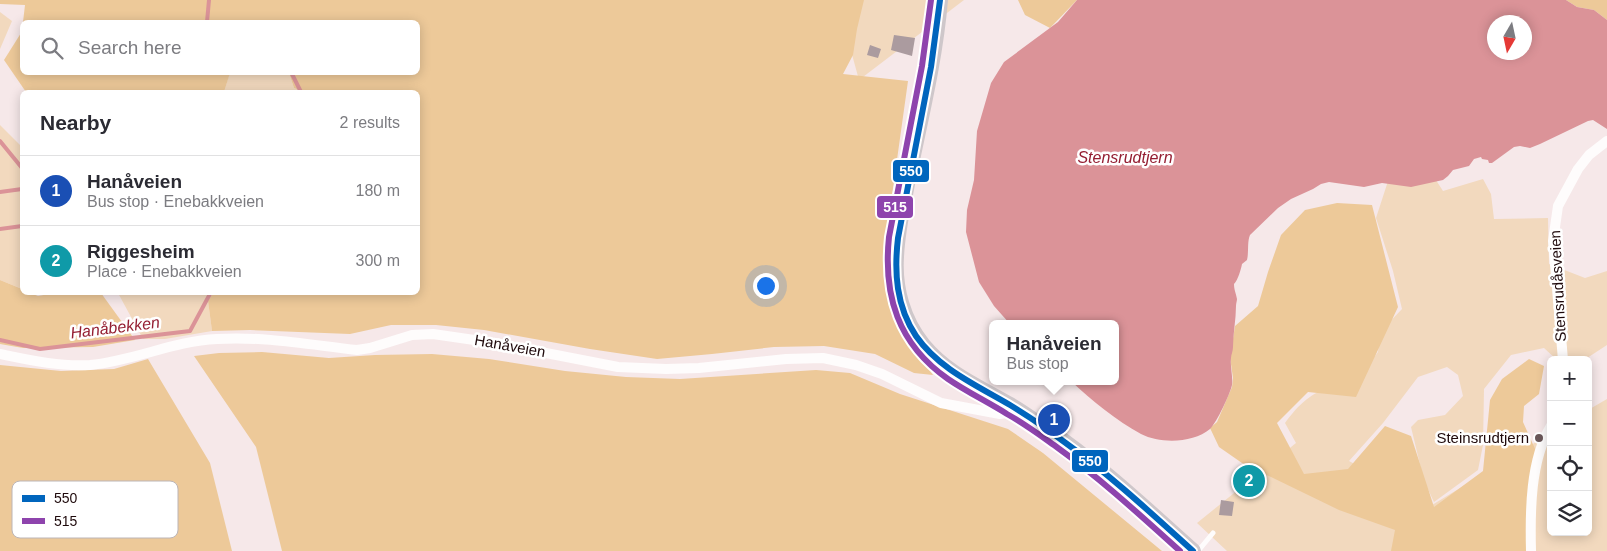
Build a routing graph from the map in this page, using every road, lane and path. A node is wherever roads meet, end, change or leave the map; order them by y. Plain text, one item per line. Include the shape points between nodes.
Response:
1 (940, 0) edge
2 (1607, 141) edge
3 (0, 354) edge
4 (1563, 356) edge
5 (1012, 406) junction
6 (1547, 433) edge
7 (1213, 533) dead end
8 (1193, 551) edge
9 (1198, 551) edge
10 (1531, 551) edge

1 - 5 main road via 898,231 896,280 907,319 930,353 961,378
2 - 4 street, Stensrudåsveien via 1578,169 1556,213 1552,242
3 - 5 street, Hanåveien via 70,366 109,362 216,339 265,339 357,350 412,335 433,334 618,367 699,368 823,358 882,374 941,403 1000,414
5 - 8 main road via 1074,449
6 - 10 street via 1541,444 1534,479
7 - 9 lane

